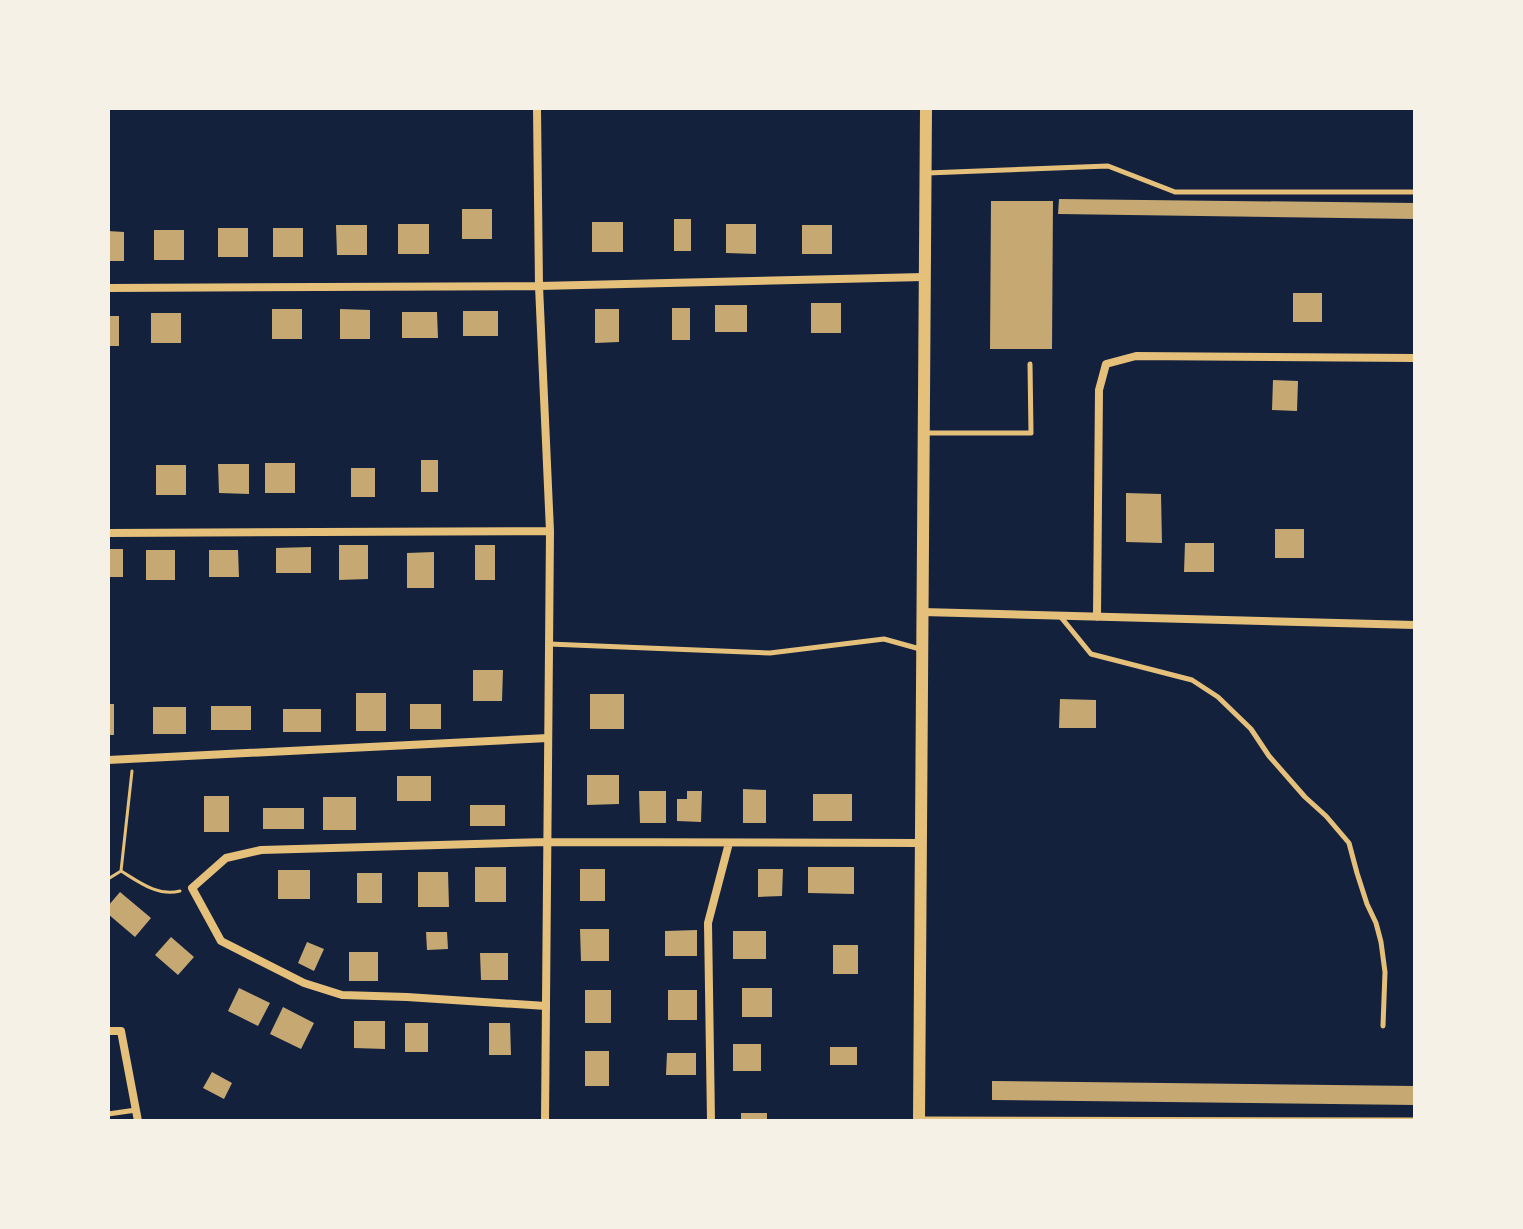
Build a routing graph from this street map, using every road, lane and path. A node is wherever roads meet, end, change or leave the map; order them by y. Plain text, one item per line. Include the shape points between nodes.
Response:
1 (537, 108) edge
2 (926, 108) edge
3 (926, 173) junction
4 (1415, 192) edge
5 (924, 277) junction
6 (539, 286) junction
7 (108, 288) edge
8 (1415, 358) edge
9 (1030, 364) dead end
10 (923, 433) junction
11 (550, 531) junction
12 (108, 533) edge
13 (922, 612) junction
14 (1059, 616) junction
15 (1097, 617) junction
16 (1415, 625) edge
17 (549, 644) junction
18 (921, 649) junction
19 (548, 738) junction
20 (133, 759) junction
21 (108, 760) edge
22 (547, 842) junction
23 (729, 843) junction
24 (921, 843) junction
25 (121, 871) junction
26 (108, 879) edge
27 (192, 888) junction
28 (546, 1006) junction
29 (1383, 1026) dead end
30 (108, 1031) edge
31 (136, 1110) junction
32 (108, 1114) edge
33 (919, 1120) edge
34 (1415, 1120) edge
35 (138, 1121) edge
36 (545, 1121) edge
37 (711, 1121) edge

1 - 6 street
2 - 3 street
3 - 4 lane via 1108,166 1175,192
3 - 5 street
5 - 6 street
5 - 10 street
6 - 7 street
6 - 11 street
8 - 15 street via 1136,356 1106,364 1099,390
9 - 10 lane via 1031,433
10 - 13 street
11 - 12 street
11 - 17 street
13 - 14 street
13 - 18 street
14 - 15 street
14 - 29 lane via 1091,654 1192,680 1218,697 1349,843 1381,942
15 - 16 street
17 - 18 lane via 770,653 884,639
17 - 19 street
18 - 24 street
19 - 20 street
19 - 22 street
20 - 21 street
20 - 25 path
22 - 23 street
22 - 27 street via 261,850 226,858
22 - 28 street
23 - 24 street
23 - 37 street via 708,923
24 - 33 street
25 - 26 path
25 - 27 path via 169,894
27 - 28 street via 221,941 304,983 342,995
28 - 36 street
30 - 31 street via 121,1031
31 - 32 lane
31 - 35 street
33 - 34 lane

